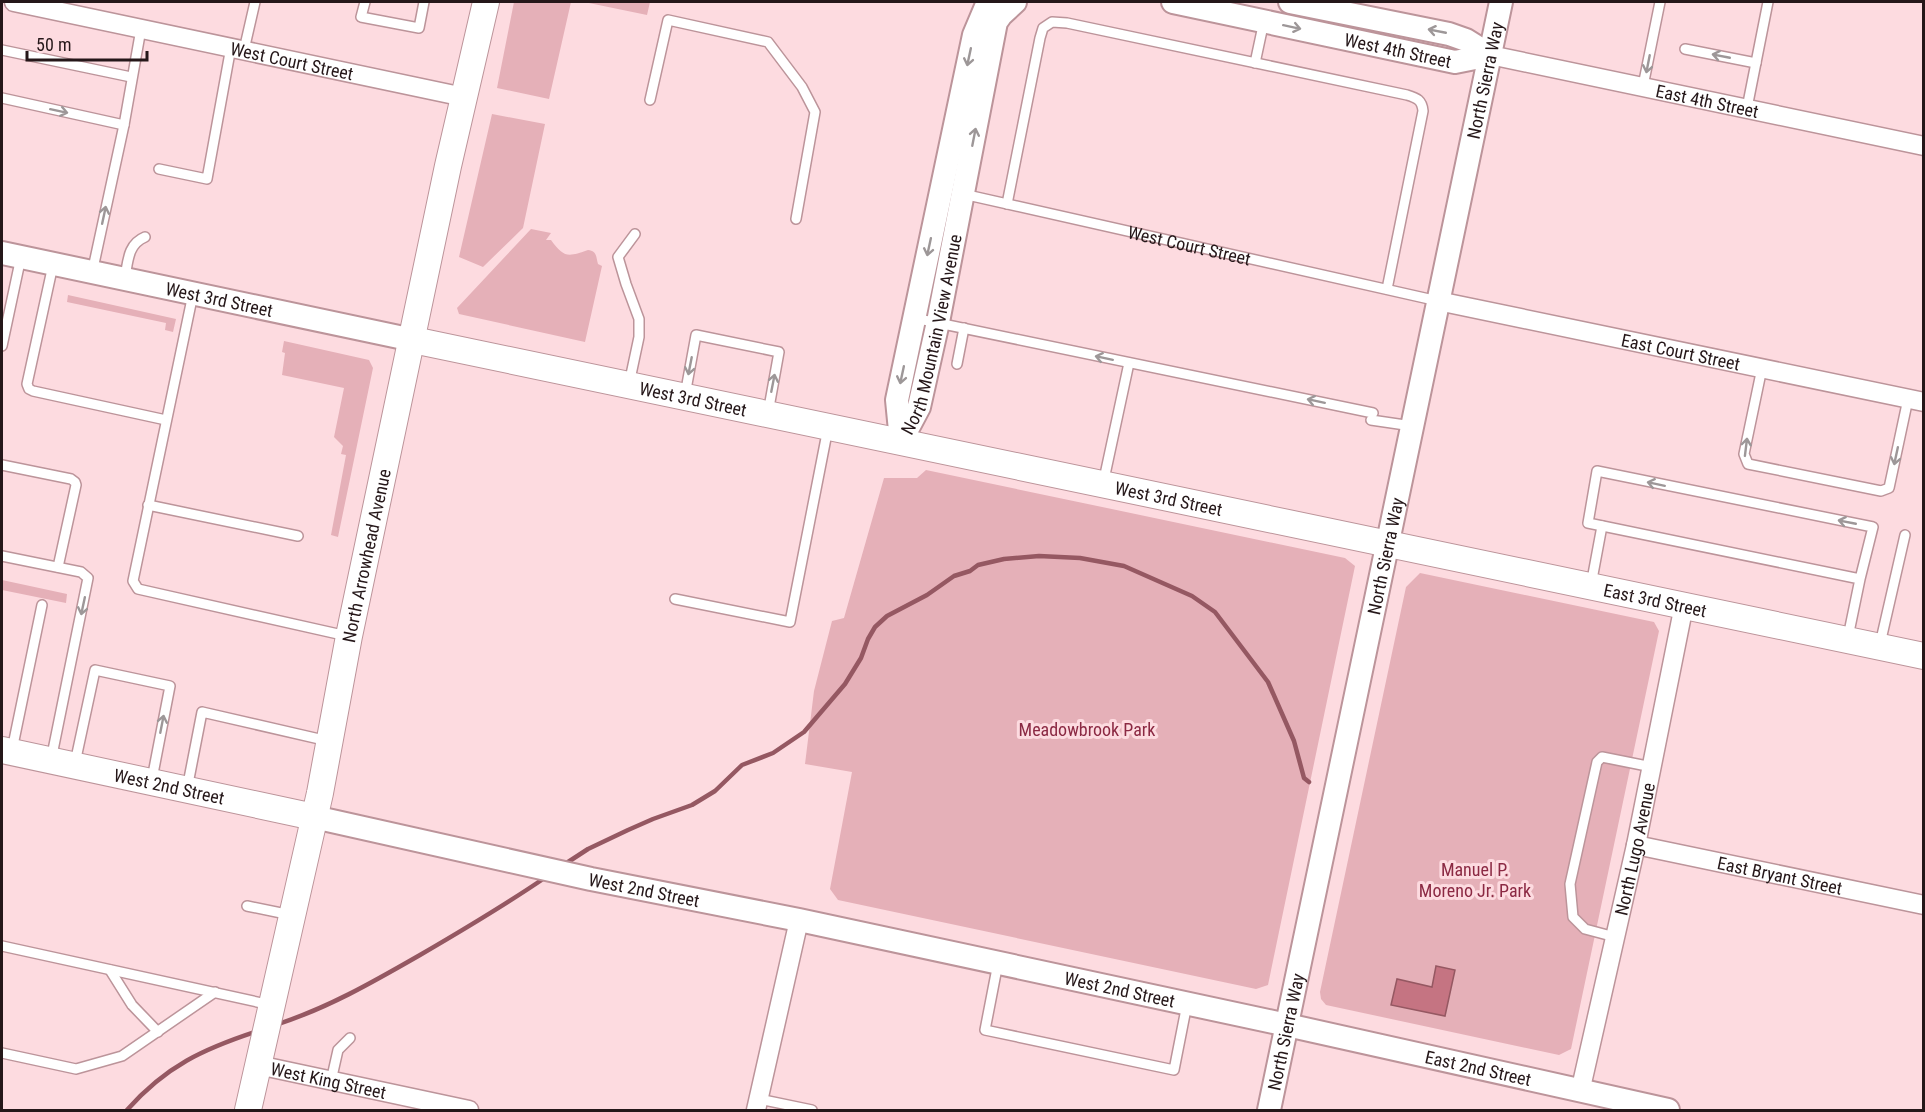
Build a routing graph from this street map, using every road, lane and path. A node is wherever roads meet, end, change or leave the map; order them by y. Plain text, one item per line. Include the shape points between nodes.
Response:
1 (14, 2) edge
2 (255, 2) edge
3 (364, 2) edge
4 (424, 2) edge
5 (486, 2) edge
6 (988, 2) edge
7 (1015, 2) edge
8 (1173, 2) edge
9 (1290, 2) edge
10 (1501, 2) edge
11 (1768, 2) edge
12 (1659, 5) edge
13 (1264, 21) junction
14 (141, 29) junction
15 (1652, 42) junction
16 (1664, 44) dead end
17 (238, 48) junction
18 (1685, 49) dead end
19 (2, 50) edge
20 (1490, 55) junction
21 (1255, 63) junction
22 (1756, 63) junction
23 (131, 77) junction
24 (1643, 86) junction
25 (464, 97) junction
26 (2, 98) edge
27 (650, 100) dead end
28 (1748, 108) junction
29 (124, 125) junction
30 (1923, 146) edge
31 (159, 169) dead end
32 (952, 192) junction
33 (1007, 204) junction
34 (796, 219) dead end
35 (635, 234) dead end
36 (145, 237) dead end
37 (11, 255) edge
38 (54, 264) junction
39 (92, 273) junction
40 (124, 280) junction
41 (1387, 289) junction
42 (193, 294) junction
43 (1438, 301) junction
44 (914, 318) junction
45 (938, 322) junction
46 (964, 328) junction
47 (413, 340) junction
48 (2, 346) edge
49 (1129, 363) junction
50 (957, 364) dead end
51 (1762, 368) junction
52 (629, 386) junction
53 (684, 398) junction
54 (1916, 400) edge
55 (768, 413) junction
56 (166, 420) junction
57 (828, 425) junction
58 (1412, 426) junction
59 (901, 441) junction
60 (2, 465) edge
61 (1103, 484) junction
62 (148, 505) junction
63 (1602, 526) junction
64 (1905, 535) dead end
65 (298, 536) dead end
66 (1387, 543) junction
67 (2, 556) edge
68 (60, 568) junction
69 (1860, 579) junction
70 (1591, 585) junction
71 (675, 599) dead end
72 (42, 605) dead end
73 (1684, 605) junction
74 (349, 636) junction
75 (1848, 639) junction
76 (1879, 646) junction
77 (1923, 656) edge
78 (329, 741) junction
79 (7, 751) edge
80 (63, 763) junction
81 (1652, 767) junction
82 (151, 782) junction
83 (187, 789) junction
84 (314, 817) junction
85 (1636, 845) junction
86 (1923, 904) edge
87 (247, 906) dead end
88 (291, 915) junction
89 (799, 920) junction
90 (1615, 937) junction
91 (2, 946) edge
92 (998, 963) junction
93 (110, 970) junction
94 (215, 992) junction
95 (272, 1000) junction
96 (1187, 1004) junction
97 (1287, 1025) junction
98 (158, 1032) junction
99 (350, 1038) dead end
100 (2, 1053) edge
101 (260, 1056) junction
102 (331, 1081) junction
103 (1580, 1092) junction
104 (757, 1105) edge
105 (248, 1110) edge
106 (469, 1110) edge
107 (812, 1110) edge
108 (1269, 1110) edge
109 (1668, 1110) edge

1 - 14 street, West Court Street
2 - 17 lane
3 - 4 lane via 361,17 419,28
5 - 25 main road, North Arrowhead Avenue
6 -> 32 street, North Mountain View Avenue via 974,35
32 -> 7 street, North Mountain View Avenue via 996,22
8 - 13 street, West 4th Street
20 -> 9 street, West 4th Street via 1449,34
10 - 20 street, North Sierra Way
11 - 22 lane
12 - 15 lane
13 -> 20 street, West 4th Street via 1455,62
13 - 21 lane
14 - 17 street, West Court Street
14 - 23 lane
15 - 16 lane
15 -> 24 lane
17 - 25 street, West Court Street
17 - 31 lane via 207,179
22 -> 18 lane
19 - 23 lane
20 - 24 street, East 4th Street
20 - 43 street, North Sierra Way
21 - 33 lane via 1052,22 1043,28 1040,38
21 - 41 lane via 1407,95 1423,104
22 - 28 lane
23 - 29 lane
24 - 28 street, East 4th Street
25 - 47 main road, North Arrowhead Avenue
26 -> 29 lane
27 - 34 lane via 668,20 768,42 802,87 815,112
28 - 30 street, East 4th Street
39 -> 29 lane
32 - 33 lane, West Court Street
32 -> 44 street, North Mountain View Avenue
32 - 45 street, North Mountain View Avenue
33 - 41 lane, West Court Street
35 - 52 lane via 618,257 639,319
36 - 40 lane via 132,246
37 - 38 street, West 3rd Street
37 - 48 lane
38 - 39 street, West 3rd Street
38 - 56 lane via 29,389
39 - 40 street, West 3rd Street
40 - 42 street, West 3rd Street
41 - 43 lane, West Court Street
42 - 47 street, West 3rd Street
42 - 56 lane
43 - 51 street, East Court Street
43 - 58 street, North Sierra Way
44 - 45 lane
44 -> 59 street, North Mountain View Avenue via 897,400
45 - 46 lane
45 - 59 street, North Mountain View Avenue via 919,407
49 -> 46 lane
46 - 50 lane
47 - 52 main road, West 3rd Street
47 - 74 main road, North Arrowhead Avenue
58 -> 49 lane
49 - 61 lane
51 - 54 street, East Court Street
54 -> 51 lane via 1889,488 1881,491 1748,464 1744,454
52 - 53 main road, West 3rd Street
53 - 55 main road, West 3rd Street
55 -> 53 lane via 779,352 696,335
55 - 57 main road, West 3rd Street
56 - 62 lane
57 - 59 main road, West 3rd Street
57 - 71 lane via 790,622
58 - 66 street, North Sierra Way
59 - 61 main road, West 3rd Street
60 - 68 lane via 75,482
61 - 66 main road, West 3rd Street
62 - 65 lane
62 - 74 lane via 132,581 138,589
63 - 69 lane
69 -> 63 lane via 1873,527 1597,471 1588,523
63 - 70 lane
64 - 76 lane
66 - 70 main road, East 3rd Street
66 - 97 street, North Sierra Way
67 - 68 lane
68 -> 80 lane via 86,575 88,584
69 - 75 lane
70 - 73 main road, East 3rd Street
72 - 79 lane
73 - 75 main road, East 3rd Street
73 - 81 street, North Lugo Avenue
74 - 78 main road, North Arrowhead Avenue
75 - 76 main road, East 3rd Street
76 - 77 main road, East 3rd Street
78 - 83 lane via 202,712
78 - 84 main road, North Arrowhead Avenue
79 - 80 main road, West 2nd Street
80 - 82 main road, West 2nd Street
82 -> 80 lane via 170,686 95,670
81 - 85 street, North Lugo Avenue
81 - 90 lane via 1602,757 1597,762 1570,884 1573,917 1585,928
82 - 83 main road, West 2nd Street
83 - 84 main road, West 2nd Street
84 - 88 main road, North Arrowhead Avenue
84 - 89 street, West 2nd Street via 591,879
85 - 86 street, East Bryant Street
85 - 90 street, North Lugo Avenue
87 - 88 lane
88 - 95 main road, North Arrowhead Avenue
89 - 92 street, West 2nd Street
89 - 104 street
90 - 103 street, North Lugo Avenue
91 - 93 lane
92 - 96 street, West 2nd Street
92 - 96 lane via 985,1030 1007,1035 1174,1070
93 - 94 lane
93 - 98 lane via 132,1005
94 - 95 lane
94 - 98 lane
95 - 101 main road, North Arrowhead Avenue
96 - 97 street, West 2nd Street
97 - 103 street, East 2nd Street
97 - 108 street, North Sierra Way
98 - 100 lane via 122,1056 76,1070
99 - 102 lane via 338,1050
101 - 102 street, West King Street
101 - 105 main road, North Arrowhead Avenue
102 - 106 street, West King Street
103 - 109 street, East 2nd Street
104 - 107 lane

